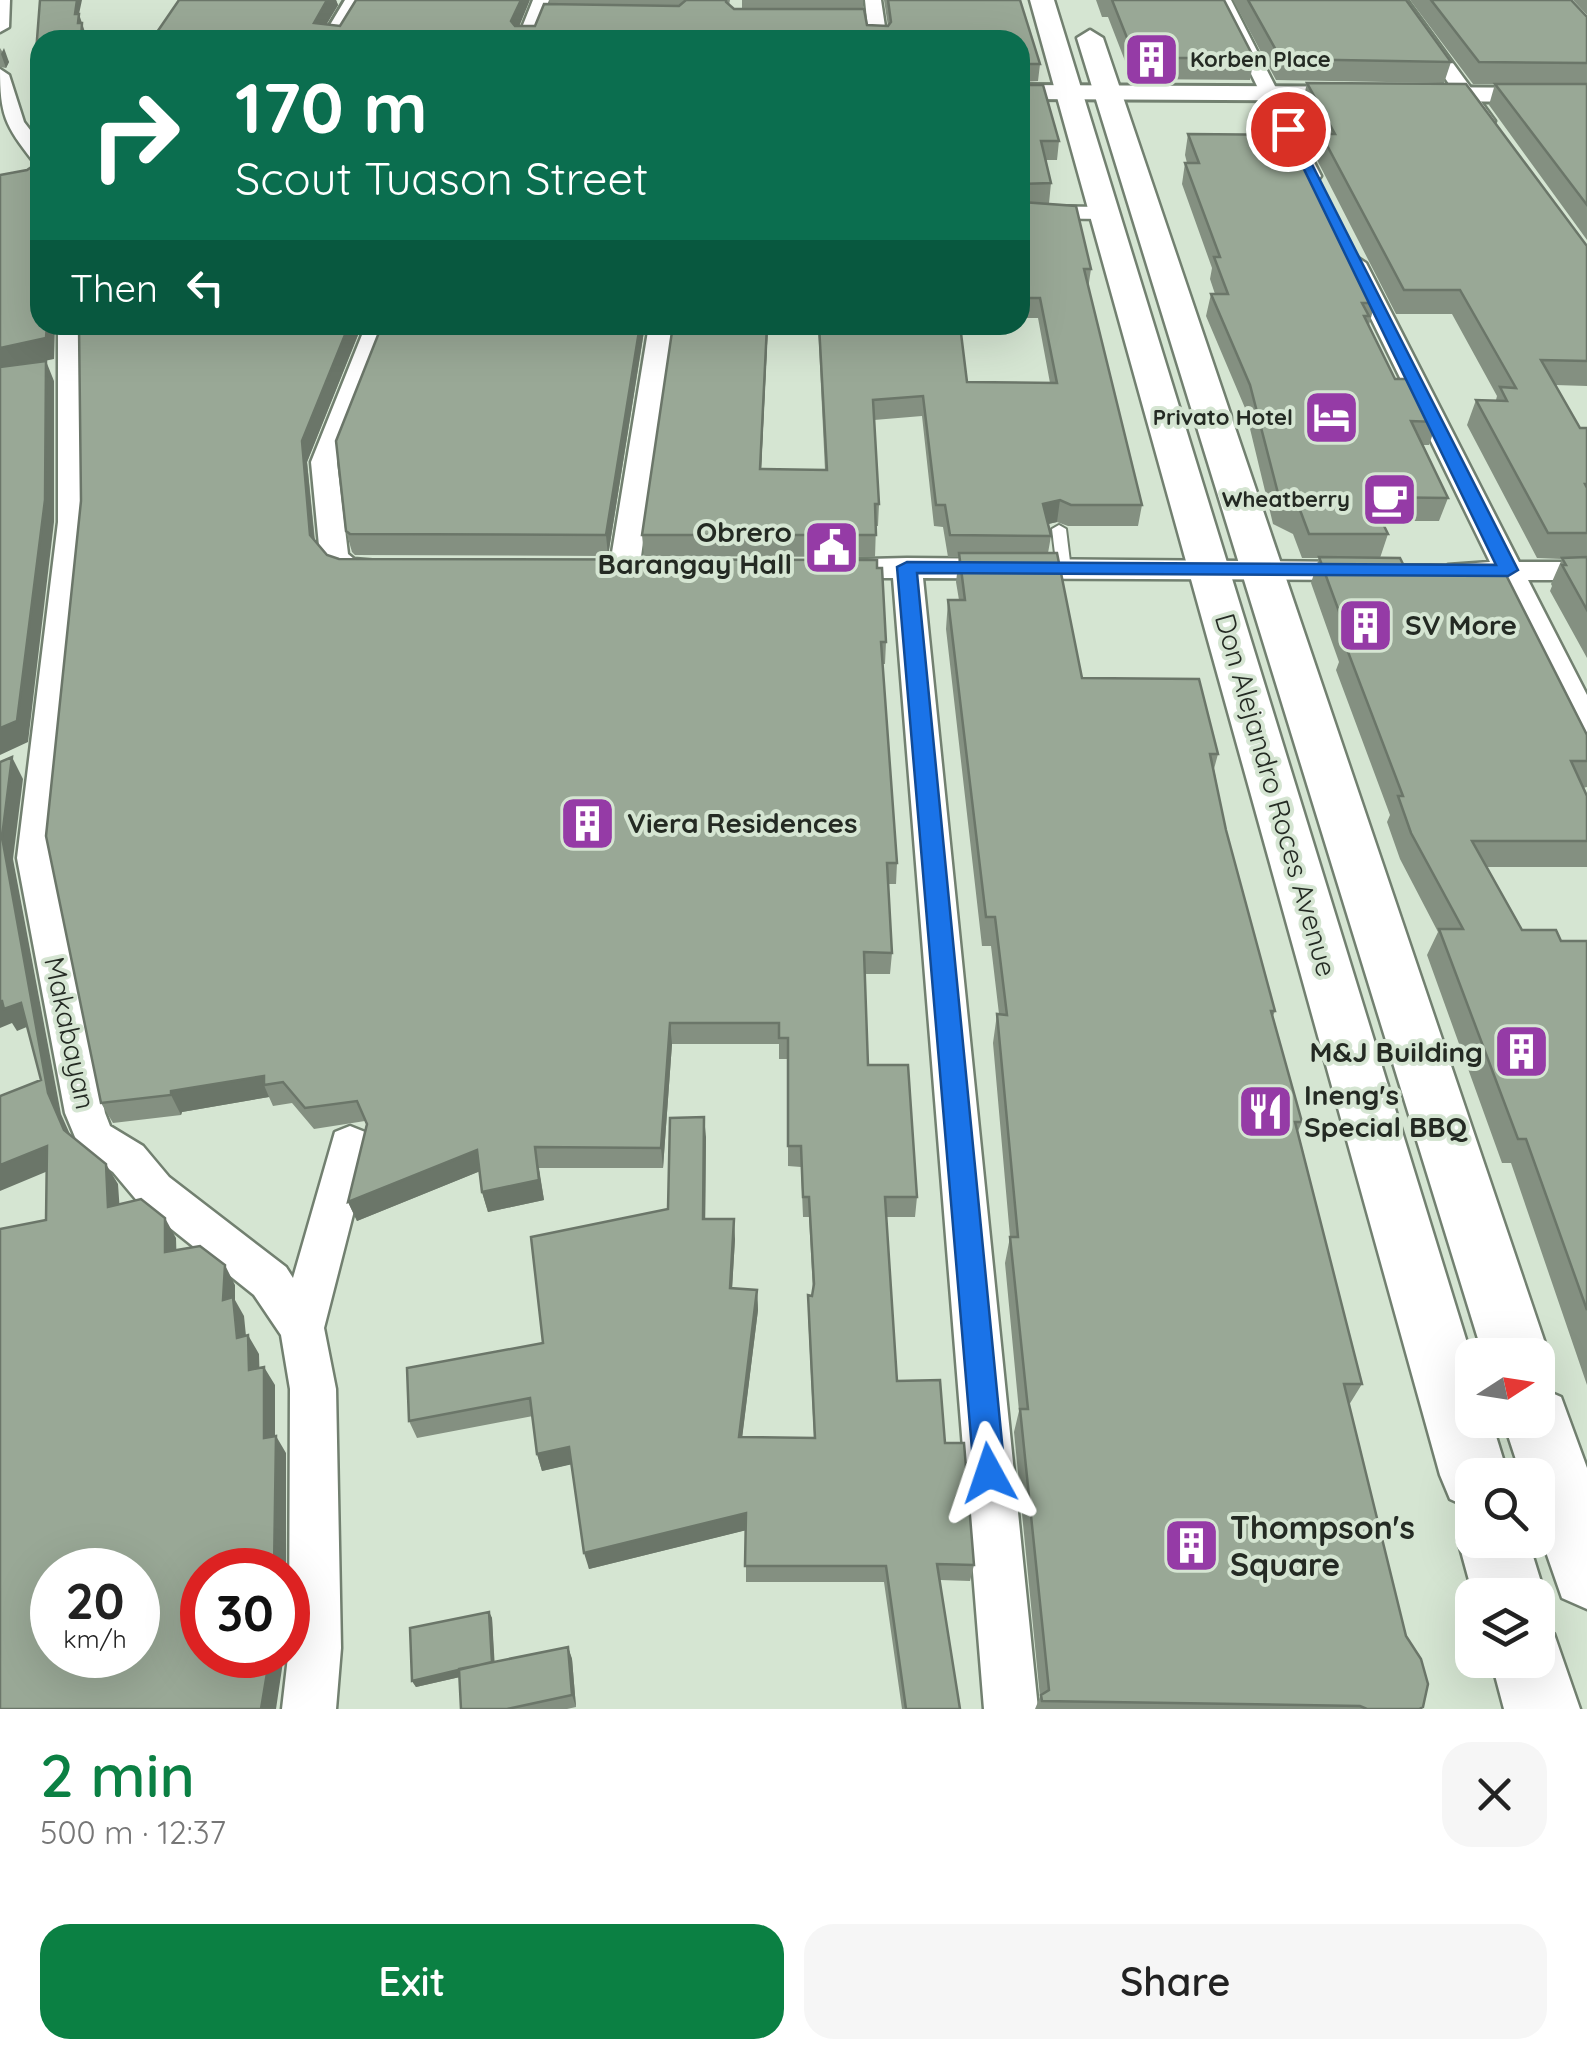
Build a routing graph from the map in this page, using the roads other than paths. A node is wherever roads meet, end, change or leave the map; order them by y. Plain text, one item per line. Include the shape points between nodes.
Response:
1 (2, 0) edge
2 (355, 0) edge
3 (1042, 0) edge
4 (1223, 0) edge
5 (1398, 0) edge
6 (1084, 18) dead end
7 (0, 27) edge
8 (338, 30) edge
9 (0, 75) edge
10 (1030, 92) edge
11 (1090, 92) junction
12 (1270, 93) junction
13 (1466, 94) junction
14 (1587, 95) edge
15 (30, 131) edge
16 (1499, 140) edge
17 (1323, 200) edge
18 (1030, 212) edge
19 (1106, 213) junction
20 (1341, 236) edge
21 (70, 335) edge
22 (374, 335) edge
23 (660, 335) edge
24 (72, 367) junction
25 (36, 372) edge
26 (1058, 529) dead end
27 (907, 567) junction
28 (406, 568) edge
29 (807, 569) edge
30 (1064, 570) junction
31 (1508, 570) junction
32 (626, 571) edge
33 (1211, 571) junction
34 (1389, 571) edge
35 (1427, 571) edge
36 (1587, 571) edge
37 (1263, 572) junction
38 (1587, 727) edge
39 (1297, 869) junction
40 (1360, 870) junction
41 (350, 1144) dead end
42 (302, 1328) junction
43 (1511, 1338) edge
44 (1543, 1438) edge
45 (1469, 1458) edge
46 (1587, 1574) edge
47 (1533, 1678) edge
48 (309, 1709) edge
49 (1011, 1709) edge
50 (1542, 1709) edge

1 - 7 street
2 - 8 street
3 - 11 main road, Don Alejandro Roces Avenue
4 - 12 street
5 - 13 street
6 - 11 main road, Don Alejandro Roces Avenue
9 - 15 street via 14,123
10 - 11 street
11 - 12 street
11 - 19 main road, Don Alejandro Roces Avenue
11 - 37 main road, Don Alejandro Roces Avenue
12 - 13 street
12 - 17 street
13 - 14 street
13 - 16 street
18 - 19 street
19 - 33 main road, Don Alejandro Roces Avenue
20 - 31 street
21 - 24 street, Makabayan
22 - 28 street via 324,462 334,556 346,568
23 - 32 street
24 - 25 street
24 - 42 street, Makabayan via 72,522 31,759 35,858 85,1113 94,1137 128,1158 154,1190 270,1280
26 - 30 lane
27 - 29 street
27 - 30 street
27 - 49 street
30 - 33 street
31 - 35 street
31 - 36 street
31 - 38 street
33 - 37 street
33 - 39 main road, Don Alejandro Roces Avenue
34 - 37 street
37 - 40 main road, Don Alejandro Roces Avenue
39 - 40 main road
39 - 45 main road, Don Alejandro Roces Avenue
40 - 43 main road, Don Alejandro Roces Avenue
41 - 42 street
42 - 48 street, Makabayan via 313,1389
44 - 46 main road
47 - 50 main road

